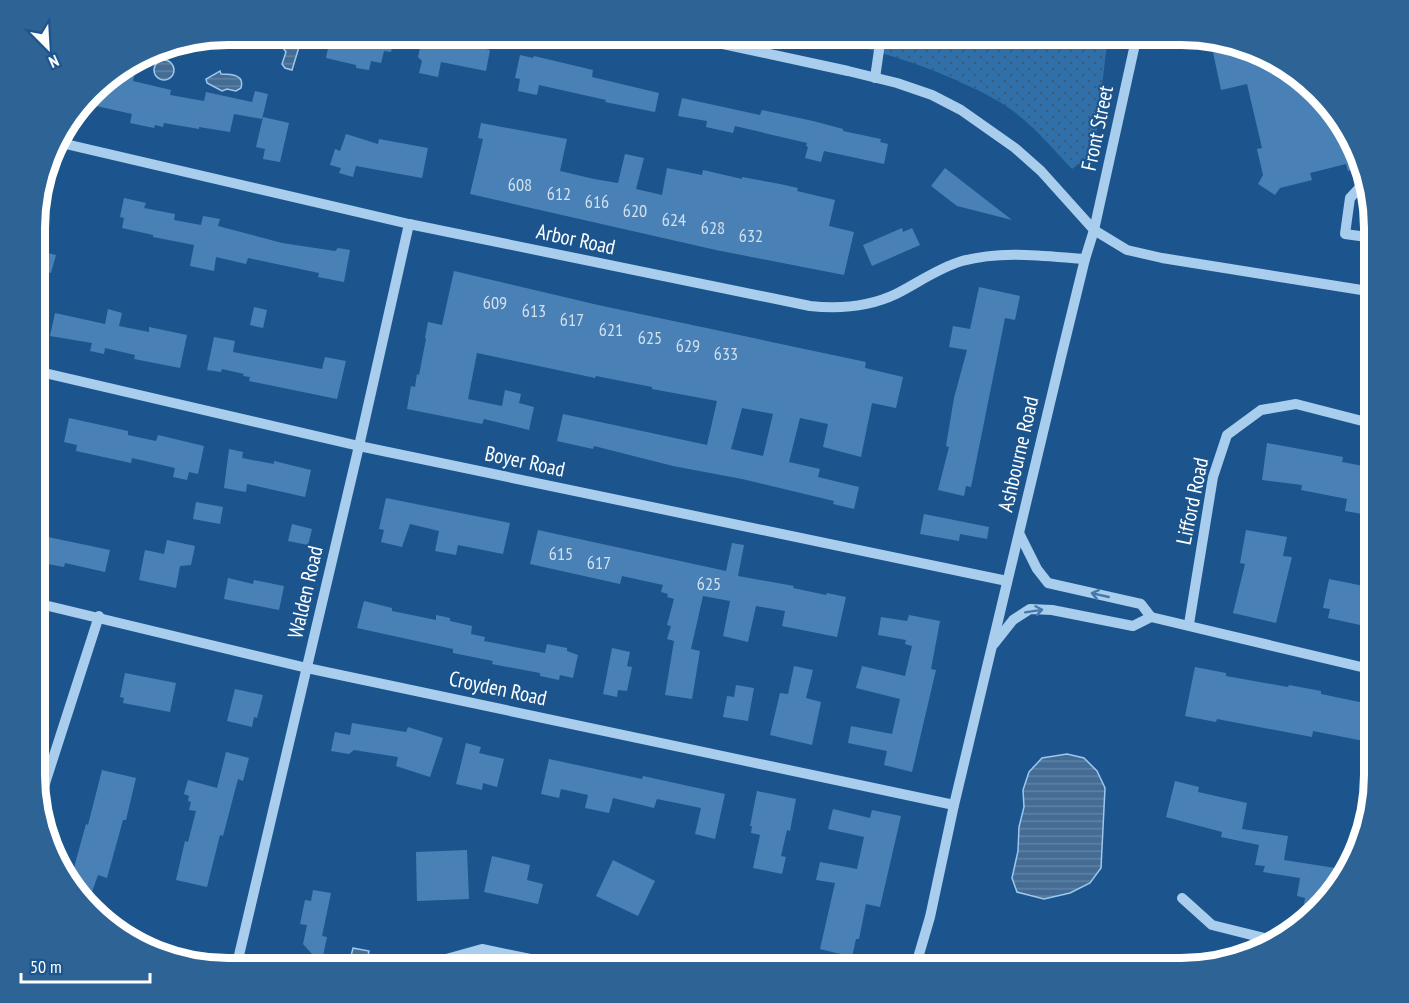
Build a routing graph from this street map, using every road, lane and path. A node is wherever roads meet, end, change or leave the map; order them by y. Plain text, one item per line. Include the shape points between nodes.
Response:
1 (726, 45) edge
2 (880, 45) edge
3 (1135, 45) edge
4 (875, 78) junction
5 (65, 144) edge
6 (1359, 188) edge
7 (409, 224) junction
8 (1094, 230) junction
9 (1364, 237) edge
10 (1085, 259) junction
11 (1364, 290) edge
12 (45, 373) edge
13 (1364, 421) edge
14 (359, 446) junction
15 (1020, 535) junction
16 (1007, 581) junction
17 (45, 605) edge
18 (99, 616) junction
19 (1151, 617) junction
20 (1189, 624) junction
21 (991, 647) junction
22 (307, 668) junction
23 (1364, 668) edge
24 (45, 783) edge
25 (954, 805) junction
26 (1182, 898) dead end
27 (1264, 938) edge
28 (922, 945) junction
29 (238, 958) edge
30 (447, 958) edge
31 (526, 958) edge
32 (918, 958) edge
33 (921, 958) edge

1 - 4 street
2 - 4 street
3 - 8 street, Front Street
4 - 8 street via 932,96 986,126 1041,171
5 - 7 street, Arbor Road
6 - 9 street via 1350,198 1345,234
7 - 10 street, Arbor Road via 777,301 832,308 881,300 945,267 977,257 1011,253
7 - 14 street, Walden Road
8 - 10 street, Ashbourne Road
8 - 11 street via 1126,250
10 - 15 street, Ashbourne Road
12 - 14 street, Boyer Road
13 - 20 street, Lifford Road via 1296,404 1261,410 1227,435 1213,477
14 - 16 street, Boyer Road
14 - 22 street, Walden Road
15 - 16 street, Ashbourne Road
19 -> 15 street via 1142,604 1048,583
16 - 21 street, Ashbourne Road
17 - 18 street, Croyden Road
18 - 22 street, Croyden Road
18 - 24 street
19 - 20 street
21 -> 19 street via 1013,620 1030,609 1133,626
20 - 23 street
21 - 25 street, Ashbourne Road
22 - 25 street, Croyden Road
22 - 29 street, Walden Road
25 - 28 street, Ashbourne Road
26 - 27 street via 1212,925
28 - 32 street, Ashbourne Road
28 - 33 street
30 - 31 street via 482,949

